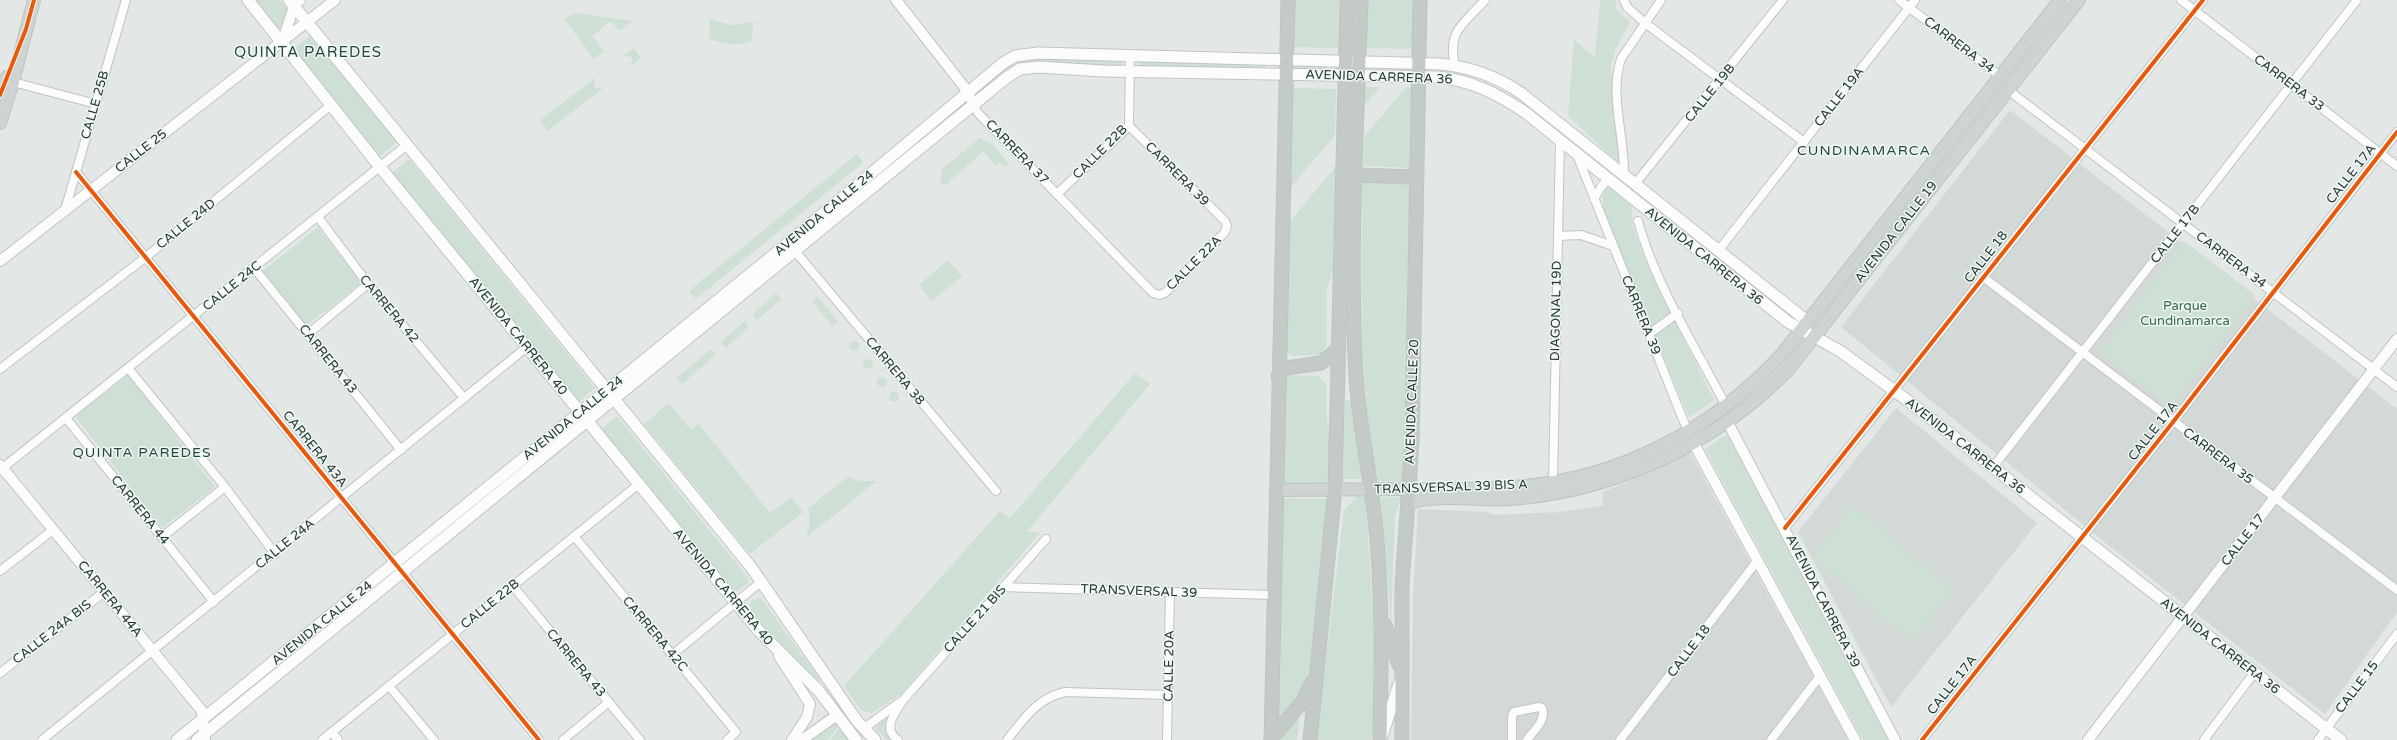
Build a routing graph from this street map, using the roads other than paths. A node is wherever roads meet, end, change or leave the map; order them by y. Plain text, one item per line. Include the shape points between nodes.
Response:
1 (34, 0) edge
2 (126, 0) edge
3 (248, 0) edge
4 (336, 0) edge
5 (896, 0) edge
6 (1288, 0) edge
7 (1347, 0) edge
8 (1361, 0) edge
9 (1420, 0) edge
10 (1486, 0) edge
11 (1661, 0) edge
12 (1783, 0) edge
13 (1899, 0) edge
14 (1915, 0) edge
15 (2060, 0) edge
16 (2079, 0) edge
17 (2181, 0) edge
18 (2203, 0) edge
19 (2357, 0) edge
20 (294, 2) edge
21 (1626, 4) edge
22 (1909, 8) junction
23 (2195, 11) junction
24 (307, 22) junction
25 (1645, 23) junction
26 (26, 29) junction
27 (282, 43) junction
28 (1130, 56) junction
29 (1287, 60) junction
30 (1359, 62) junction
31 (1454, 66) junction
32 (1345, 69) junction
33 (1419, 70) junction
34 (1130, 71) junction
35 (1286, 74) junction
36 (1359, 76) junction
37 (2000, 76) junction
38 (1721, 79) junction
39 (13, 82) junction
40 (2291, 84) junction
41 (2008, 90) junction
42 (968, 93) junction
43 (0, 95) edge
44 (96, 104) junction
45 (974, 104) junction
46 (331, 105) junction
47 (0, 123) edge
48 (1129, 126) junction
49 (2397, 132) edge
50 (1560, 140) junction
51 (1804, 142) junction
52 (407, 145) junction
53 (2085, 148) junction
54 (2380, 153) junction
55 (1577, 154) junction
56 (2397, 166) edge
57 (380, 167) junction
58 (76, 172) junction
59 (1355, 175) junction
60 (1624, 175) junction
61 (1417, 177) junction
62 (1612, 182) junction
63 (1635, 184) junction
64 (91, 189) junction
65 (1058, 194) junction
66 (1594, 199) junction
67 (65, 210) junction
68 (318, 217) junction
69 (1225, 221) joint
70 (1638, 221) dead end
71 (2183, 224) junction
72 (1558, 236) junction
73 (1613, 246) junction
74 (795, 251) junction
75 (1718, 251) junction
76 (146, 257) junction
77 (0, 261) edge
78 (254, 268) junction
79 (1983, 277) junction
80 (368, 284) junction
81 (1153, 292) joint
82 (2272, 292) junction
83 (1678, 313) junction
84 (194, 316) junction
85 (1804, 326) junction
86 (308, 334) junction
87 (1649, 334) junction
88 (1814, 337) junction
89 (2397, 339) edge
90 (527, 347) junction
91 (1338, 348) junction
92 (2083, 352) junction
93 (128, 368) junction
94 (0, 369) edge
95 (2374, 370) junction
96 (1278, 376) junction
97 (2397, 387) edge
98 (607, 390) junction
99 (1893, 391) junction
100 (464, 398) junction
101 (615, 400) junction
102 (1726, 406) junction
103 (580, 412) junction
104 (66, 418) junction
105 (1728, 421) junction
106 (588, 422) junction
107 (2173, 422) junction
108 (1690, 437) junction
109 (401, 450) junction
110 (1993, 467) junction
111 (1, 468) edge
112 (1553, 482) junction
113 (638, 484) junction
114 (225, 487) junction
115 (1371, 489) junction
116 (1409, 489) junction
117 (1276, 490) junction
118 (1336, 490) junction
119 (996, 491) dead end
120 (342, 498) junction
121 (2275, 498) junction
122 (1408, 504) junction
123 (1785, 528) junction
124 (53, 530) junction
125 (574, 536) junction
126 (2082, 536) junction
127 (162, 537) junction
128 (1046, 539) dead end
129 (275, 554) junction
130 (1757, 561) junction
131 (399, 568) junction
132 (0, 571) edge
133 (762, 582) junction
134 (512, 586) junction
135 (1004, 587) junction
136 (2397, 590) edge
137 (104, 592) junction
138 (1170, 592) junction
139 (1274, 595) junction
140 (214, 602) junction
141 (736, 603) junction
142 (1381, 613) junction
143 (2184, 617) junction
144 (453, 634) junction
145 (2397, 634) edge
146 (152, 651) junction
147 (776, 651) junction
148 (672, 655) junction
149 (1317, 669) junction
150 (0, 673) edge
151 (2254, 673) junction
152 (1402, 674) junction
153 (1820, 676) junction
154 (389, 686) junction
155 (1168, 695) junction
156 (904, 699) junction
157 (609, 702) junction
158 (837, 715) junction
159 (203, 719) junction
160 (2326, 728) junction
161 (863, 729) junction
162 (332, 732) junction
163 (852, 737) edge
164 (202, 738) edge
165 (1271, 739) edge
166 (2091, 739) edge
167 (42, 740) edge
168 (177, 740) edge
169 (322, 740) edge
170 (338, 740) edge
171 (434, 740) edge
172 (539, 740) edge
173 (563, 740) edge
174 (640, 740) edge
175 (727, 740) edge
176 (792, 740) edge
177 (802, 740) edge
178 (874, 740) edge
179 (898, 740) edge
180 (1007, 740) edge
181 (1167, 740) edge
182 (1310, 740) edge
183 (1380, 740) edge
184 (1402, 740) edge
185 (1512, 740) edge
186 (1527, 740) edge
187 (1620, 740) edge
188 (1771, 740) edge
189 (1855, 740) edge
190 (1895, 740) edge
191 (1922, 740) edge
192 (2204, 740) edge
193 (2318, 740) edge
194 (2341, 740) edge

1 - 26 main road
2 - 44 street, CALLE 25B
3 - 27 main road, AVENIDA CARRERA 40
4 - 24 street, CALLE 25
5 - 42 street, CARRERA 37
6 - 29 highway
7 - 32 highway
8 - 30 highway
9 - 33 highway, AVENIDA CALLE 20
10 - 31 street via 1454,36 1451,48
11 - 25 street
12 - 38 street, CALLE 19B
13 - 22 street, CARRERA 34
14 - 22 street, CALLE 19A
15 - 37 main road, AVENIDA CALLE 19
16 - 41 main road, AVENIDA CALLE 19
17 - 23 street, CARRERA 33
18 - 23 street, CALLE 18
19 - 40 street, CALLE 17B
20 - 24 main road
20 - 27 street
21 - 25 street
22 - 37 street, CARRERA 34
22 - 51 street, CALLE 19A
23 - 40 street, CARRERA 33
23 - 53 street, CALLE 18
24 - 27 street, CALLE 25
24 - 52 main road
25 - 38 street
25 - 60 street via 1621,59 1617,80
26 - 39 main road
26 - 43 main road
27 - 46 main road, AVENIDA CARRERA 40
27 - 64 street, CALLE 25
28 - 29 main road, AVENIDA CARRERA 36
28 - 34 street, CALLE 22B
28 - 42 main road, AVENIDA CARRERA 36 via 1038,53 1015,56
29 - 32 main road, AVENIDA CARRERA 36
29 - 35 highway
30 - 32 main road, AVENIDA CARRERA 36
30 - 33 main road, AVENIDA CARRERA 36
30 - 36 highway
31 - 33 main road, AVENIDA CARRERA 36
31 - 60 main road, AVENIDA CARRERA 36 via 1481,72 1508,85
32 - 35 main road, AVENIDA CARRERA 36
32 - 36 main road, AVENIDA CARRERA 36
32 - 91 highway
33 - 36 main road, AVENIDA CARRERA 36
33 - 50 main road, AVENIDA CARRERA 36 via 1486,89 1526,113
33 - 61 highway, AVENIDA CALLE 20
34 - 35 main road, AVENIDA CARRERA 36
34 - 45 main road, AVENIDA CARRERA 36 via 1027,68 1012,73
34 - 48 street, CALLE 22B
35 - 96 highway
36 - 59 highway
37 - 85 main road, AVENIDA CALLE 19
38 - 51 street
38 - 63 street, CALLE 19B
39 - 44 street
39 - 47 main road
40 - 54 street, CARRERA 33
40 - 71 street, CALLE 17B
41 - 53 street, CARRERA 34
41 - 88 main road, AVENIDA CALLE 19
42 - 45 street, CARRERA 37
42 - 98 main road, AVENIDA CALLE 24 via 788,244
44 - 58 street, CALLE 25B
45 - 65 street, CARRERA 37 via 978,113
45 - 74 main road, AVENIDA CALLE 24
46 - 57 main road, AVENIDA CARRERA 40
46 - 76 street, CALLE 24D
48 - 65 street, CALLE 22B
48 - 69 street, CARRERA 39
49 - 54 street, CALLE 17A
50 - 55 main road, AVENIDA CARRERA 36
50 - 72 street, DIAGONAL 19D
51 - 75 street, CALLE 19A
52 - 57 street, CALLE 24C
52 - 98 main road
53 - 71 street, CARRERA 34
53 - 79 street, CALLE 18
54 - 56 street, CARRERA 33
54 - 82 street, CALLE 17A
55 - 62 main road, AVENIDA CARRERA 36
55 - 66 street, CARRERA 39
57 - 68 street, CALLE 24C
57 - 90 main road, AVENIDA CARRERA 40
58 - 64 street, CARRERA 43A
58 - 67 street, CALLE 25B
59 - 61 highway
59 - 115 highway via 1356,378
60 - 62 main road
60 - 63 main road, AVENIDA CARRERA 36
61 - 116 highway, AVENIDA CALLE 20
62 - 66 street via 1600,187
62 - 85 main road, AVENIDA CARRERA 36
63 - 75 main road, AVENIDA CARRERA 36
64 - 67 street, CALLE 25
64 - 76 street, CARRERA 43A
65 - 81 street, CARRERA 37
66 - 73 street, CARRERA 39
67 - 77 street, CALLE 25
68 - 78 street, CALLE 24C
68 - 80 street, CARRERA 42
69 - 81 street, CALLE 22A via 1225,232 1165,293 1159,295
70 - 83 street via 1645,245
71 - 82 street, CARRERA 34
71 - 92 street, CALLE 17B
72 - 73 street via 1581,235
72 - 112 street, DIAGONAL 19D
73 - 87 street, CARRERA 39
74 - 101 main road, AVENIDA CALLE 24
74 - 119 street, CARRERA 38
75 - 85 main road, AVENIDA CARRERA 36
76 - 84 street, CARRERA 43A
76 - 94 street, CALLE 24D
78 - 84 street, CALLE 24C
78 - 86 street, CARRERA 43
79 - 92 street, CARRERA 35
79 - 99 street, CALLE 18
80 - 86 street
80 - 100 street, CARRERA 42
82 - 95 street, CARRERA 34
82 - 107 street, CALLE 17A
83 - 87 street
83 - 102 street
84 - 93 street, CALLE 24C
84 - 120 street, CARRERA 43A
85 - 88 main road, AVENIDA CARRERA 36
85 - 102 main road, AVENIDA CALLE 19 via 1774,362
86 - 109 street, CARRERA 43
87 - 108 street, CARRERA 39
88 - 99 main road, AVENIDA CARRERA 36 via 1840,350
88 - 105 main road, AVENIDA CALLE 19 via 1780,377
89 - 95 street, CALLE 17
90 - 100 street, CALLE 24A
90 - 103 main road, AVENIDA CARRERA 40
91 - 96 highway via 1321,363 1286,368
91 - 118 highway
92 - 107 street, CARRERA 35
92 - 110 street, CALLE 17B
93 - 104 street, CALLE 24C
93 - 114 street
95 - 97 street, CARRERA 34
95 - 121 street, CALLE 17
96 - 117 highway
98 - 101 main road
98 - 103 main road, AVENIDA CALLE 24
99 - 110 main road, AVENIDA CARRERA 36
99 - 123 street, CALLE 18
100 - 109 street, CALLE 24A
101 - 106 main road, AVENIDA CALLE 24
101 - 133 main road
102 - 108 main road, AVENIDA CALLE 19
103 - 106 main road, AVENIDA CARRERA 40
103 - 131 main road, AVENIDA CALLE 24
104 - 111 street, CALLE 24C
104 - 127 street, CARRERA 44
105 - 108 main road, AVENIDA CALLE 19
105 - 123 street, AVENIDA CARRERA 39
106 - 113 main road, AVENIDA CARRERA 40
106 - 131 main road, AVENIDA CALLE 24
107 - 121 street, CARRERA 35
107 - 126 street, CALLE 17A
108 - 112 main road, TRANSVERSAL 39 BIS A via 1613,467
108 - 122 main road, TRANSVERSAL 39 BIS A via 1634,471 1587,487 1511,499 1423,499
108 - 130 street
109 - 120 street, CALLE 24A
110 - 126 main road, AVENIDA CARRERA 36
111 - 124 street, CARRERA 44A
112 - 116 main road, TRANSVERSAL 39 BIS A via 1513,487
113 - 125 street, CALLE 22B
113 - 141 main road, AVENIDA CARRERA 40
114 - 127 street
114 - 129 street
115 - 116 main road, TRANSVERSAL 39 BIS A
115 - 118 main road, TRANSVERSAL 39 BIS A
115 - 142 highway
116 - 122 highway, AVENIDA CALLE 20
117 - 118 main road, TRANSVERSAL 39 BIS A
117 - 139 highway
118 - 149 highway
120 - 129 street, CALLE 24A
120 - 131 street, CARRERA 43A
121 - 136 street, CARRERA 35
121 - 143 street, CALLE 17
122 - 152 highway, AVENIDA CALLE 20 via 1402,579
123 - 190 street, AVENIDA CARRERA 39
124 - 132 street
124 - 137 street, CARRERA 44A
125 - 134 street, CALLE 22B
125 - 148 street, CARRERA 42C
126 - 143 main road, AVENIDA CARRERA 36
126 - 191 street, CALLE 17A
127 - 140 street, CARRERA 44
128 - 135 street, CALLE 21 BIS
129 - 140 street, CALLE 24A
130 - 153 street
130 - 187 street, CALLE 18
131 - 144 street, CARRERA 43A
131 - 159 main road, AVENIDA CALLE 24
131 - 164 main road, AVENIDA CALLE 24
133 - 141 street
133 - 161 main road
134 - 144 street, CALLE 22B
134 - 157 street, CARRERA 43
135 - 138 street, TRANSVERSAL 39
135 - 156 street, CALLE 21 BIS
137 - 146 street, CARRERA 44A
137 - 150 street, CALLE 24A BIS
138 - 139 street, TRANSVERSAL 39
138 - 155 street, CALLE 20A
139 - 165 highway
140 - 146 street, CALLE 24A
141 - 147 main road, AVENIDA CARRERA 40
141 - 148 street
142 - 152 highway
142 - 183 highway
143 - 151 main road, AVENIDA CARRERA 36
143 - 166 street, CALLE 17
144 - 154 street, CALLE 22B
144 - 172 street, CARRERA 43A
145 - 160 street, CALLE 15
146 - 159 street, CARRERA 44A via 202,711
146 - 167 street, CALLE 24A
147 - 158 main road, AVENIDA CARRERA 40 via 819,692
147 - 176 street via 810,704 809,714
148 - 175 street, CARRERA 42C via 736,732
149 - 165 highway via 1303,701
149 - 182 highway
151 - 160 main road, AVENIDA CARRERA 36
151 - 192 street
152 - 183 main road
152 - 184 highway, AVENIDA CALLE 20
153 - 188 street
153 - 189 street
154 - 162 street, CALLE 22B
154 - 171 street
155 - 180 street via 1065,692 1048,697 1034,707
155 - 181 street, CALLE 20A
156 - 161 street, CALLE 21 BIS
156 - 179 street, CALLE 21 BIS via 890,724 890,730
157 - 173 street
157 - 174 street, CARRERA 43
158 - 163 main road, AVENIDA CARRERA 40
158 - 177 street
159 - 164 street, CARRERA 44A
159 - 168 main road, AVENIDA CALLE 24
160 - 193 street, CALLE 15
160 - 194 main road, AVENIDA CARRERA 36
161 - 178 main road
162 - 169 street, CALLE 22B
162 - 170 street
185 - 186 street via 1514,712 1542,708 1542,720

